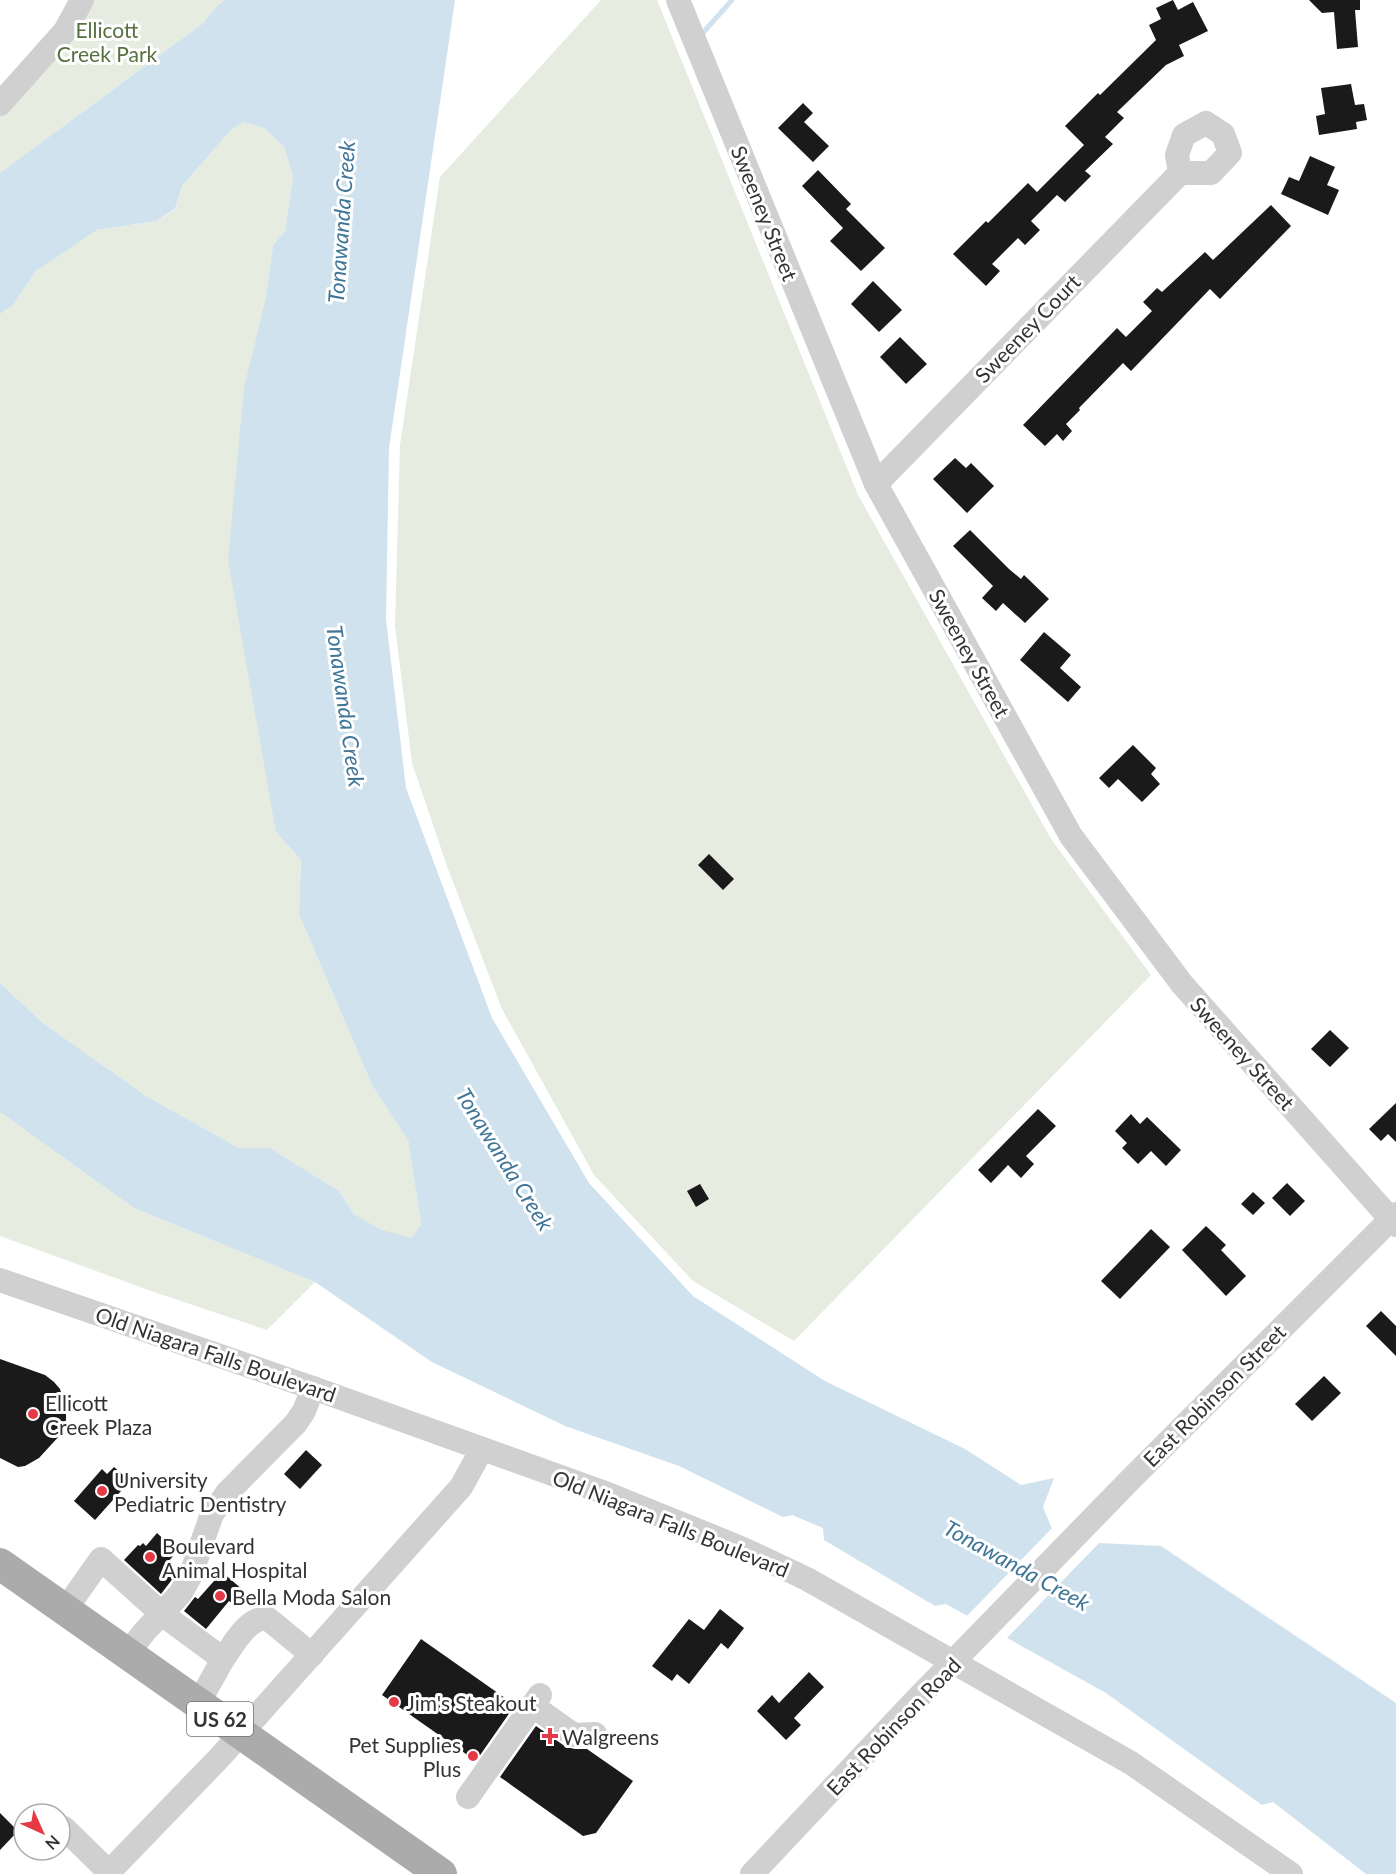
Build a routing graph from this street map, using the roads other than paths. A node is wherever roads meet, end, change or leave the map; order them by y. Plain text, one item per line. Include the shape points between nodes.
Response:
1 (82, 0) edge
2 (678, 0) edge
3 (0, 104) edge
4 (1180, 173) dead end
5 (876, 484) junction
6 (1394, 1219) edge
7 (0, 1280) edge
8 (313, 1388) junction
9 (482, 1449) junction
10 (0, 1564) edge
11 (1034, 1578) joint
12 (65, 1610) junction
13 (162, 1614) junction
14 (127, 1654) junction
15 (312, 1655) junction
16 (223, 1659) junction
17 (198, 1704) junction
18 (241, 1734) junction
19 (595, 1734) dead end
20 (468, 1797) dead end
21 (72, 1836) edge
22 (108, 1873) edge
23 (441, 1874) edge
24 (752, 1874) edge
25 (1291, 1874) edge

1 - 3 street via 65,31
2 - 5 street, Sweeney Street
4 - 5 street, Sweeney Court
5 - 6 street, Sweeney Street via 1071,836 1182,984
6 - 11 street, East Robinson Street
7 - 8 street, Old Niagara Falls Boulevard
8 - 9 street, Old Niagara Falls Boulevard
8 - 13 street via 296,1424 227,1493 212,1514 190,1577
9 - 15 street via 461,1487
9 - 25 street, Old Niagara Falls Boulevard via 675,1520 807,1579 1131,1763
10 - 12 main road, US 62
11 - 24 street, East Robinson Road
12 - 13 street via 101,1559
12 - 14 main road, US 62
13 - 14 street
13 - 16 street
14 - 17 main road, US 62
15 - 16 street via 267,1618 260,1618 251,1623
15 - 18 street
16 - 17 street
17 - 18 main road, US 62
18 - 22 street
18 - 23 main road, US 62
19 - 20 street via 574,1735 536,1701
21 - 22 street

